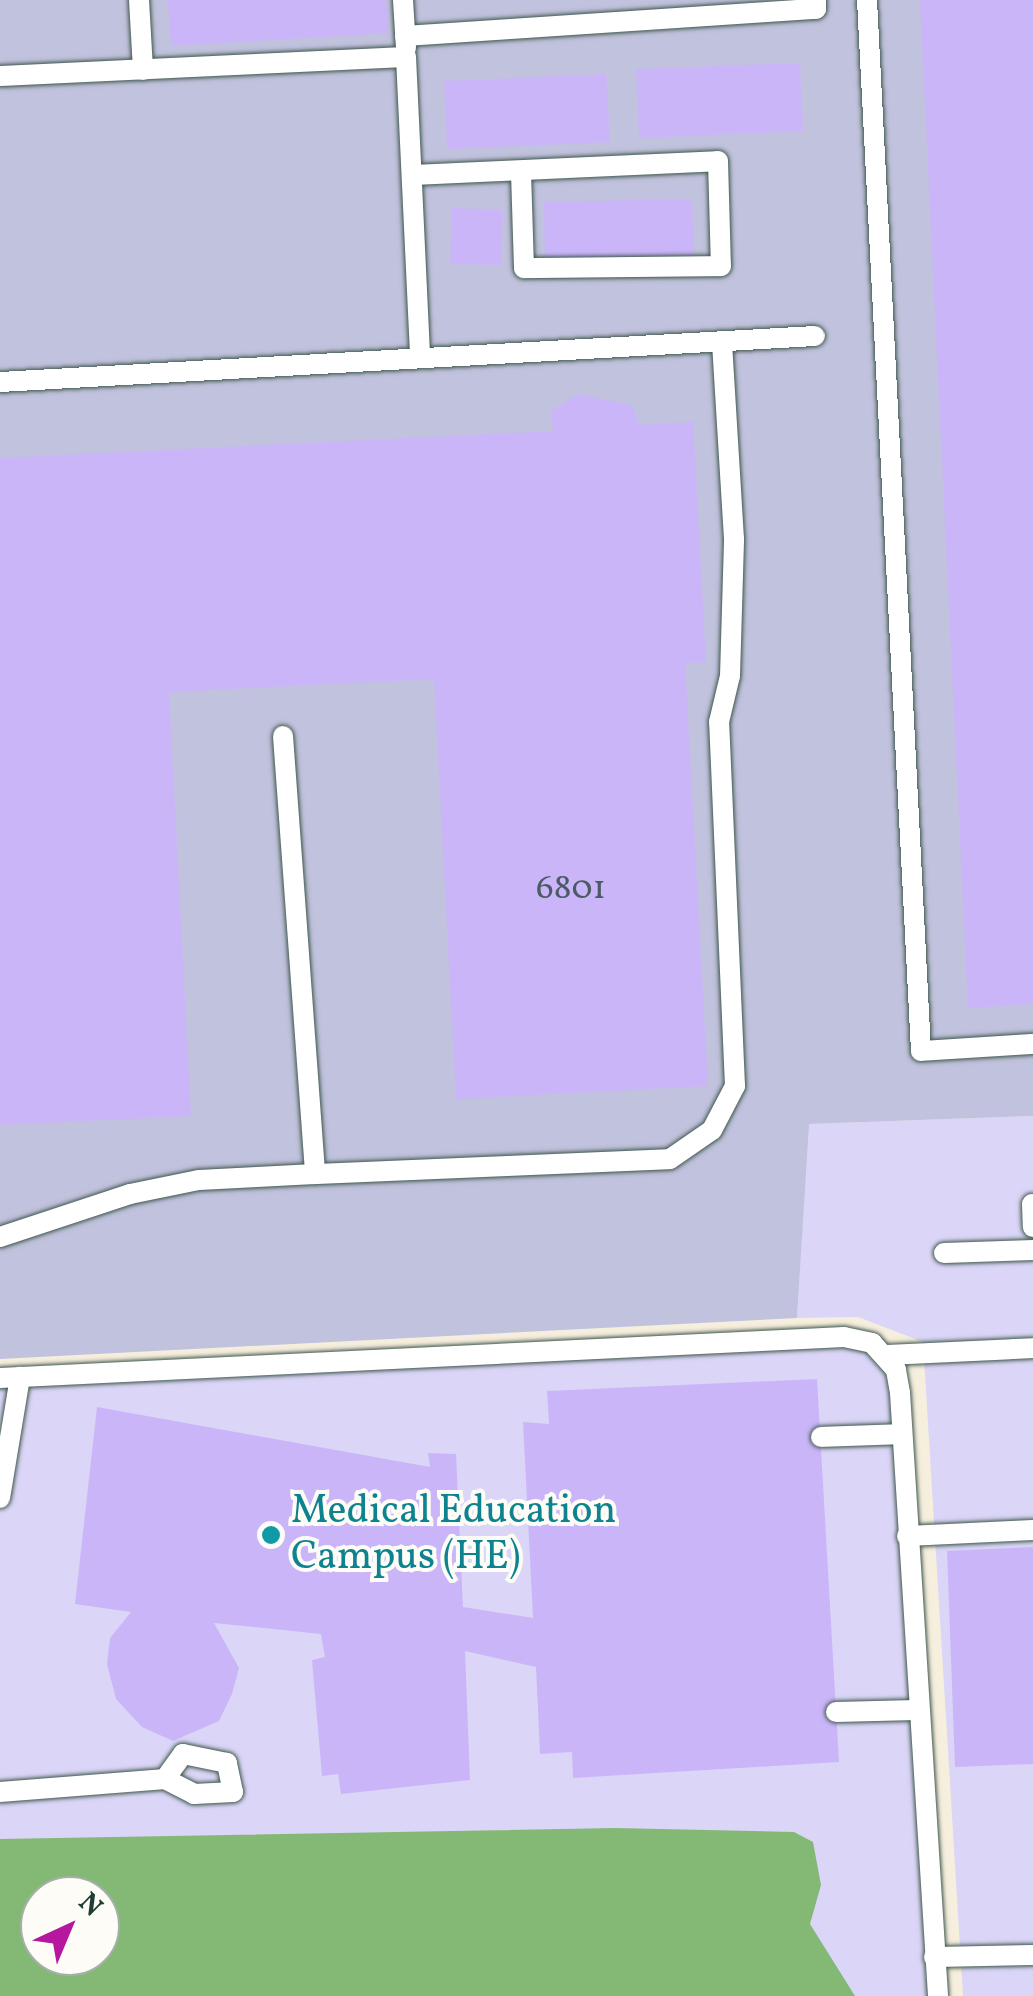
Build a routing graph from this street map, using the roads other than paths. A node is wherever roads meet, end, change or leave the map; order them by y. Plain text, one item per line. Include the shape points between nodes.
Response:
1 (139, 0) edge
2 (403, 0) edge
3 (816, 0) edge
4 (867, 0) edge
5 (619, 11) edge
6 (406, 46) junction
7 (143, 70) junction
8 (0, 76) edge
9 (521, 170) junction
10 (412, 175) junction
11 (814, 336) dead end
12 (722, 341) junction
13 (420, 358) junction
14 (0, 382) edge
15 (283, 736) dead end
16 (1033, 1044) edge
17 (314, 1174) junction
18 (1032, 1204) edge
19 (1033, 1228) edge
20 (0, 1236) edge
21 (1033, 1250) edge
22 (944, 1253) dead end
23 (1033, 1348) edge
24 (886, 1355) junction
25 (10, 1378) edge
26 (902, 1434) junction
27 (821, 1437) dead end
28 (0, 1498) edge
29 (1033, 1530) edge
30 (907, 1536) junction
31 (916, 1710) junction
32 (836, 1712) dead end
33 (164, 1778) dead end
34 (0, 1792) edge
35 (1033, 1956) edge
36 (934, 1957) junction
37 (938, 1996) edge

1 - 7 lane
2 - 6 lane
3 - 5 lane via 816,8
4 - 16 lane via 921,1051
5 - 6 lane
6 - 7 lane
6 - 10 lane
7 - 8 lane
9 - 9 lane via 718,161 721,266 524,268
9 - 10 lane
10 - 13 lane
11 - 12 lane
12 - 13 lane
12 - 17 lane via 734,539 730,676 719,722 735,1086 712,1130 670,1159
13 - 14 lane
15 - 17 lane
17 - 20 lane via 199,1180 130,1194
18 - 19 lane
21 - 22 lane
23 - 24 lane
24 - 25 lane via 872,1343 844,1337
24 - 26 lane via 896,1370
25 - 28 lane
26 - 27 lane
26 - 30 lane
29 - 30 lane
30 - 31 lane
31 - 32 lane
31 - 36 lane
33 - 34 lane
35 - 36 lane
36 - 37 lane

